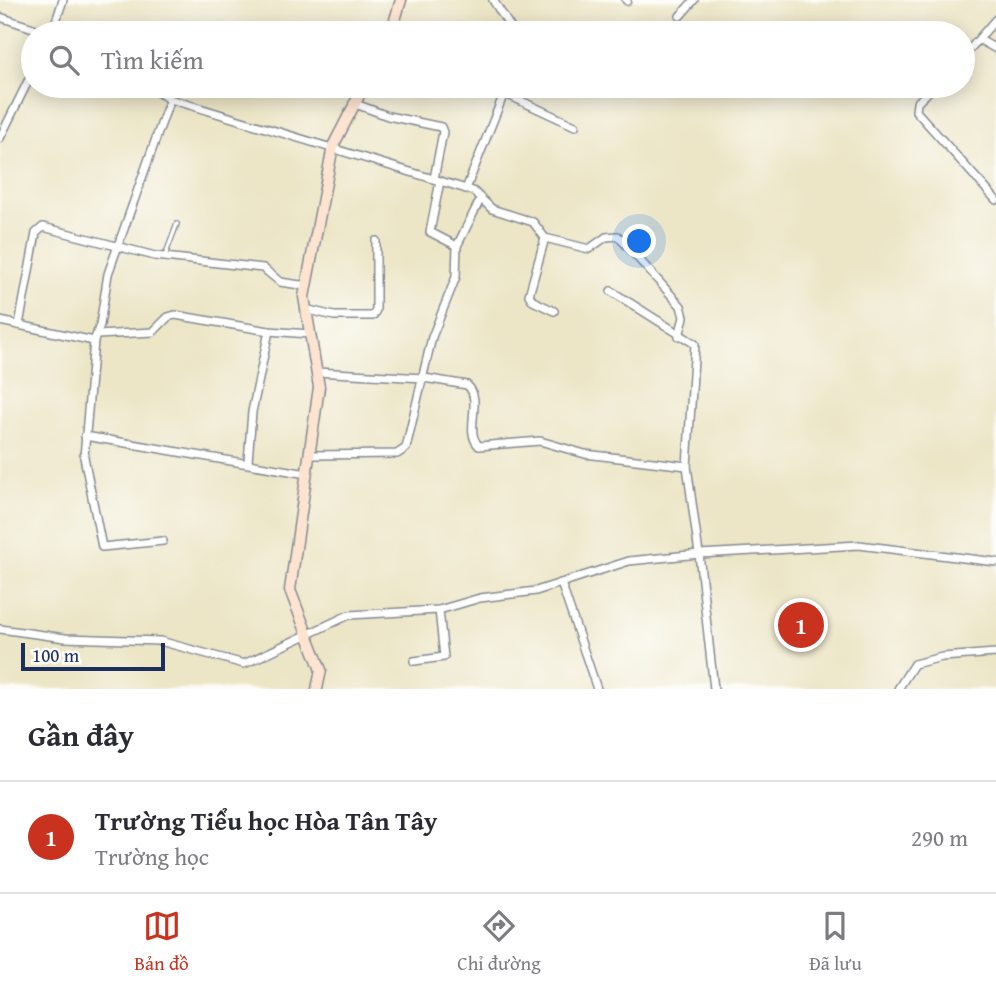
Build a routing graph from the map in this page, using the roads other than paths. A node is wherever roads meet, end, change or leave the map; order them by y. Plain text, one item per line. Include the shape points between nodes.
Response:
1 (64, 0) edge
2 (401, 0) edge
3 (493, 0) edge
4 (694, 0) edge
5 (680, 16) dead end
6 (0, 17) edge
7 (996, 19) edge
8 (55, 21) edge
9 (395, 21) edge
10 (506, 21) edge
11 (21, 24) edge
12 (980, 40) junction
13 (975, 45) edge
14 (996, 49) edge
15 (21, 95) edge
16 (356, 98) edge
17 (503, 98) edge
18 (523, 98) edge
19 (922, 98) edge
20 (170, 99) joint
21 (353, 103) junction
22 (575, 126) dead end
23 (0, 138) edge
24 (333, 146) junction
25 (437, 180) junction
26 (466, 189) junction
27 (481, 198) junction
28 (996, 200) edge
29 (177, 224) dead end
30 (545, 238) junction
31 (376, 241) dead end
32 (119, 246) junction
33 (457, 246) junction
34 (164, 258) junction
35 (307, 286) junction
36 (611, 291) dead end
37 (305, 309) junction
38 (554, 311) dead end
39 (0, 321) edge
40 (19, 325) junction
41 (269, 331) junction
42 (309, 334) junction
43 (679, 336) junction
44 (95, 338) junction
45 (316, 372) junction
46 (424, 378) junction
47 (85, 436) junction
48 (312, 455) junction
49 (248, 461) junction
50 (687, 467) junction
51 (307, 474) junction
52 (163, 541) dead end
53 (699, 554) junction
54 (996, 562) edge
55 (561, 583) junction
56 (439, 610) junction
57 (0, 629) edge
58 (308, 635) junction
59 (996, 653) edge
60 (414, 661) dead end
61 (317, 689) edge
62 (597, 689) edge
63 (714, 689) edge
64 (898, 689) edge

1 - 8 street
2 - 9 street
3 - 10 street
4 - 5 street
6 - 11 street
7 - 12 street
12 - 13 street
12 - 14 street
15 - 23 street
16 - 21 street
17 - 26 street
18 - 22 street
19 - 28 street via 916,111
20 - 24 street
20 - 32 street
21 - 24 street
21 - 25 street via 441,127
24 - 25 street
24 - 35 street
25 - 26 street
25 - 33 street via 430,232
26 - 27 street
27 - 30 street via 492,209 533,222
27 - 33 street
29 - 34 lane
30 - 38 street via 529,295
30 - 43 street via 589,249 609,235 622,239 681,306 684,317
31 - 37 street via 373,316 334,316
32 - 34 street
32 - 40 street via 40,228
32 - 44 street via 108,274
33 - 46 street via 455,282 432,337
34 - 35 street via 263,268 280,282
35 - 37 street
36 - 43 street
37 - 42 street
39 - 40 street
40 - 44 street
41 - 42 street
41 - 44 street via 175,315 153,332
41 - 49 street via 252,412
42 - 45 street
43 - 50 street via 695,344
44 - 47 street
45 - 46 street
45 - 48 street via 319,387
46 - 48 street via 401,453
46 - 50 street via 461,382 471,388 474,439 479,446 546,442 585,454
47 - 49 street
47 - 52 street via 85,465 102,547
48 - 51 street
49 - 51 street
50 - 53 street
51 - 58 street via 290,590
53 - 54 street via 859,545
53 - 55 street via 629,561
53 - 63 street
55 - 56 street
55 - 62 street
56 - 58 street via 349,615
56 - 60 street via 444,657
57 - 58 street via 65,638 160,641 238,664 251,663
58 - 61 street via 321,670
59 - 64 street via 915,664

